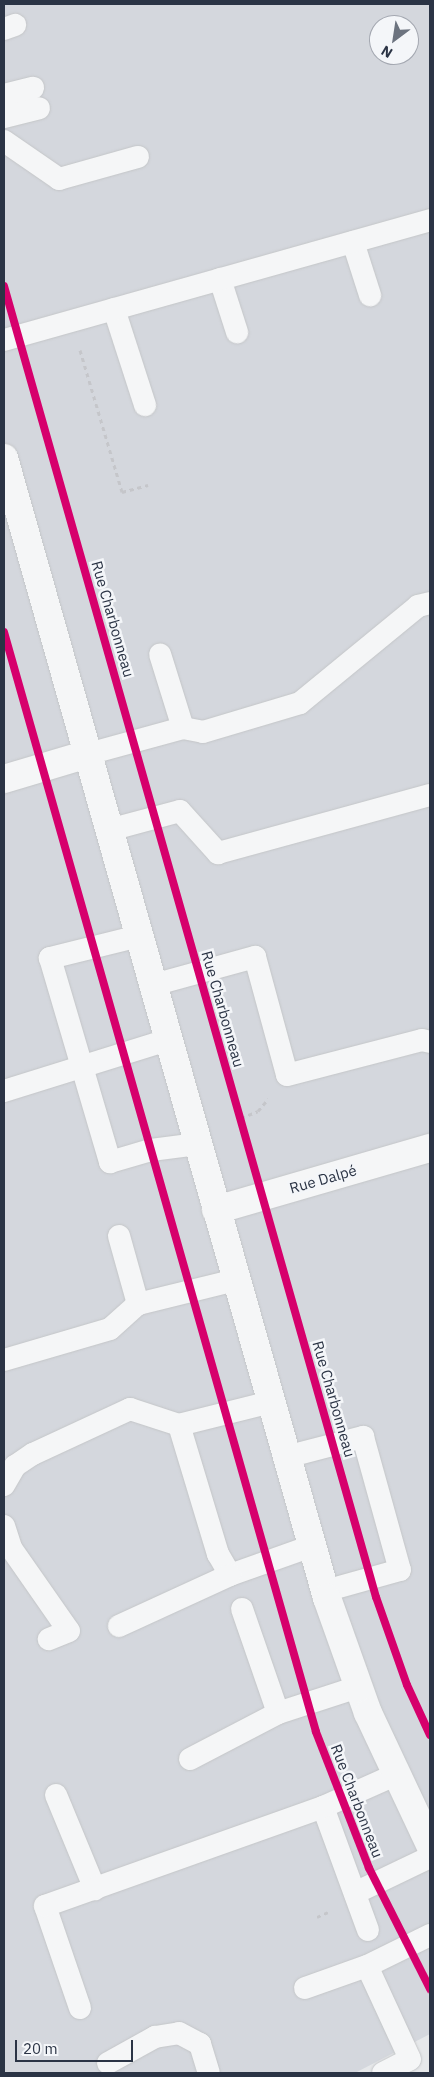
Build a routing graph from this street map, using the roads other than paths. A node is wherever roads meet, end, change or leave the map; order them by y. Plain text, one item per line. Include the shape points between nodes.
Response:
1 (4, 95) edge
2 (4, 118) edge
3 (4, 141) edge
4 (138, 156) dead end
5 (430, 220) edge
6 (353, 242) junction
7 (220, 279) junction
8 (370, 295) dead end
9 (114, 308) junction
10 (237, 332) dead end
11 (4, 340) edge
12 (145, 405) dead end
13 (4, 458) edge
14 (9, 494) edge
15 (430, 603) edge
16 (160, 654) dead end
17 (183, 728) junction
18 (88, 754) junction
19 (4, 779) edge
20 (430, 795) edge
21 (109, 830) junction
22 (139, 936) junction
23 (153, 985) junction
24 (168, 1040) junction
25 (430, 1042) edge
26 (81, 1064) junction
27 (4, 1091) edge
28 (198, 1144) junction
29 (430, 1148) edge
30 (216, 1210) junction
31 (118, 1236) dead end
32 (236, 1280) junction
33 (138, 1304) junction
34 (4, 1360) edge
35 (271, 1402) junction
36 (179, 1425) junction
37 (286, 1457) junction
38 (4, 1485) edge
39 (4, 1526) edge
40 (312, 1546) junction
41 (230, 1575) junction
42 (325, 1591) junction
43 (242, 1609) dead end
44 (119, 1626) dead end
45 (49, 1639) dead end
46 (358, 1687) junction
47 (278, 1713) junction
48 (190, 1759) dead end
49 (396, 1775) junction
50 (56, 1795) dead end
51 (323, 1807) junction
52 (430, 1845) edge
53 (430, 1857) edge
54 (95, 1888) junction
55 (354, 1893) junction
56 (368, 1930) dead end
57 (430, 1935) edge
58 (368, 1966) junction
59 (305, 1988) dead end
60 (80, 2008) dead end
61 (108, 2063) dead end
62 (209, 2073) edge
63 (383, 2073) edge

1 - 2 lane via 36,98
3 - 4 lane via 59,179
5 - 6 lane
6 - 7 lane
6 - 8 lane
7 - 9 lane
7 - 10 lane
9 - 11 lane
9 - 12 lane
13 - 14 street
14 - 18 street
15 - 17 lane via 418,606 300,703 203,732
16 - 17 lane
17 - 18 lane
18 - 19 street
18 - 21 street
20 - 21 lane via 218,853 180,811
21 - 22 street
22 - 23 street
22 - 26 lane via 50,958
23 - 24 street
23 - 25 lane via 255,957 287,1075 422,1040
24 - 26 lane
24 - 28 street
26 - 27 lane
26 - 28 lane via 110,1162 151,1150
28 - 30 street
29 - 30 street, Rue Dalpé
30 - 32 street
31 - 33 lane
32 - 33 lane
32 - 35 street
33 - 34 lane via 110,1329
35 - 36 lane
35 - 37 street
36 - 38 lane via 130,1409 33,1454 15,1466
36 - 41 lane via 218,1554
37 - 40 street
37 - 42 lane via 363,1437 400,1570
39 - 45 lane via 11,1548 69,1631
40 - 41 lane
40 - 42 street
41 - 44 lane
42 - 46 street
43 - 47 lane
46 - 47 lane
46 - 49 street
47 - 48 lane
49 - 51 lane
49 - 52 street
50 - 54 lane
51 - 54 lane
51 - 55 lane
53 - 55 lane
54 - 60 lane via 45,1906
55 - 56 lane
57 - 58 lane
58 - 59 lane
58 - 63 lane via 410,2059
61 - 62 lane via 155,2037 180,2033 200,2044

